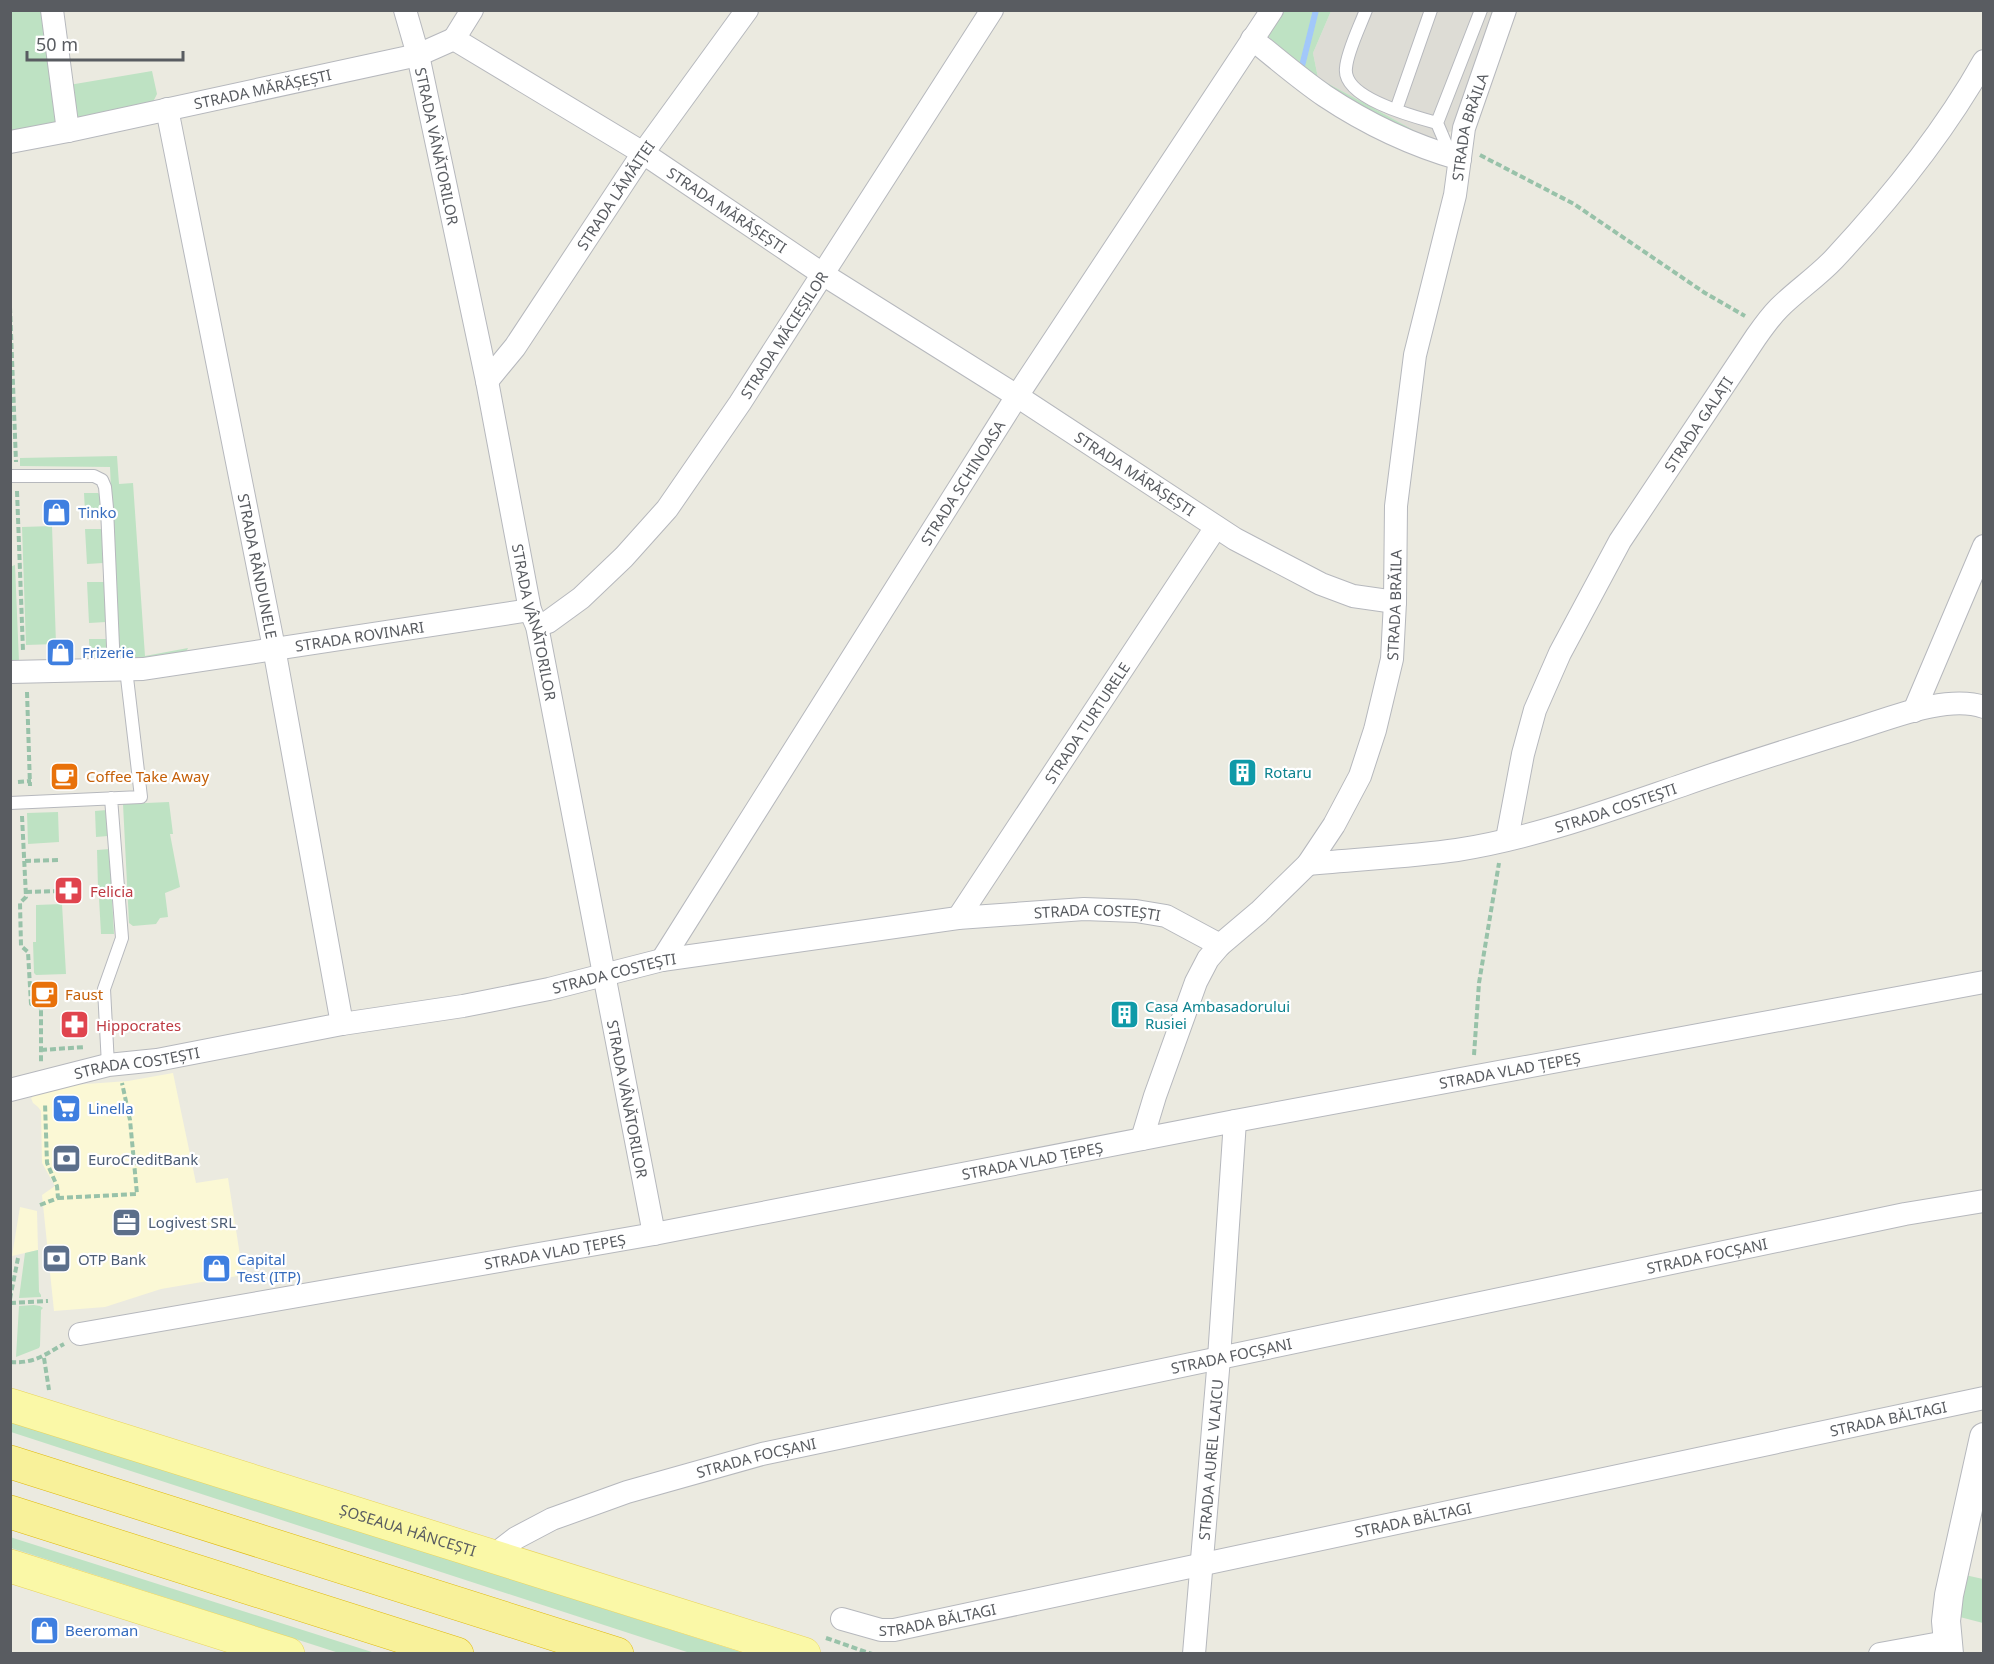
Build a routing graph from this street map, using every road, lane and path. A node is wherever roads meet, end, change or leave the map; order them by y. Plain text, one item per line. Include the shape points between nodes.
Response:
1 (52, 10) edge
2 (405, 10) edge
3 (472, 10) edge
4 (747, 10) edge
5 (992, 10) edge
6 (1272, 10) edge
7 (1366, 10) edge
8 (1431, 10) edge
9 (1481, 10) edge
10 (1504, 10) edge
11 (454, 39) junction
12 (1252, 39) junction
13 (418, 55) junction
14 (1983, 61) edge
15 (167, 109) junction
16 (1396, 110) junction
17 (1437, 123) junction
18 (68, 132) junction
19 (10, 142) edge
20 (643, 153) junction
21 (1458, 154) junction
22 (821, 273) junction
23 (1764, 326) junction
24 (488, 381) junction
25 (1017, 396) junction
26 (10, 476) edge
27 (1216, 527) junction
28 (1983, 546) edge
29 (1395, 602) junction
30 (534, 618) junction
31 (274, 648) junction
32 (120, 669) junction
33 (18, 672) edge
34 (1983, 708) edge
35 (1914, 711) junction
36 (31, 781) junction
37 (18, 782) dead end
38 (111, 798) junction
39 (25, 802) junction
40 (10, 803) edge
41 (1507, 839) junction
42 (60, 860) dead end
43 (24, 861) junction
44 (1308, 864) junction
45 (61, 891) dead end
46 (26, 892) junction
47 (958, 918) junction
48 (1220, 945) junction
49 (662, 960) junction
50 (603, 974) junction
51 (1983, 982) edge
52 (342, 1024) junction
53 (41, 1050) junction
54 (111, 1058) junction
55 (1472, 1077) junction
56 (40, 1081) junction
57 (10, 1090) edge
58 (1235, 1121) junction
59 (1142, 1140) junction
60 (58, 1198) junction
61 (1983, 1201) edge
62 (40, 1205) dead end
63 (654, 1234) junction
64 (18, 1258) dead end
65 (10, 1301) edge
66 (48, 1301) dead end
67 (80, 1334) joint
68 (44, 1358) junction
69 (1219, 1358) junction
70 (10, 1362) edge
71 (49, 1392) dead end
72 (1983, 1398) edge
73 (10, 1405) edge
74 (1983, 1437) edge
75 (10, 1462) edge
76 (10, 1512) edge
77 (494, 1555) junction
78 (1202, 1563) junction
79 (10, 1566) edge
80 (842, 1619) dead end
81 (1946, 1650) edge
82 (288, 1653) edge
83 (457, 1653) edge
84 (617, 1653) edge
85 (804, 1653) edge
86 (1194, 1653) edge
87 (1880, 1653) edge

1 - 18 street
2 - 13 street, STRADA VÂNĂTORILOR
3 - 11 street
4 - 20 street, STRADA LĂMĂIȚEI
5 - 22 street, STRADA MĂCIEȘILOR
6 - 12 street, STRADA SCHINOASA
7 - 16 lane via 1346,76 1368,98
8 - 16 lane
9 - 17 lane
10 - 21 street, STRADA BRĂILA
11 - 13 street, STRADA MĂRĂȘEȘTI
11 - 20 street, STRADA MĂRĂȘEȘTI
12 - 21 street via 1324,96 1370,124 1425,149
12 - 25 street, STRADA SCHINOASA
13 - 15 street, STRADA MĂRĂȘEȘTI
13 - 24 street, STRADA VÂNĂTORILOR
14 - 23 street, STRADA GALAȚI via 1958,106 1901,183 1832,262
15 - 18 street, STRADA MĂRĂȘEȘTI
15 - 31 street, STRADA RÂNDUNELE
16 - 17 lane
17 - 21 lane
18 - 19 street, STRADA MĂRĂȘEȘTI
20 - 22 street, STRADA MĂRĂȘEȘTI
20 - 24 street, STRADA LĂMĂIȚEI via 515,347
21 - 23 path via 1478,154 1574,204 1705,293
21 - 29 street, STRADA BRĂILA via 1455,195 1415,355 1396,507
22 - 25 street, STRADA MĂRĂȘEȘTI
22 - 30 street, STRADA MĂCIEȘILOR via 740,403 667,509 624,557 567,610 548,622
23 - 41 street, STRADA GALAȚI via 1620,541 1560,653 1535,711
24 - 30 street, STRADA VÂNĂTORILOR
25 - 27 street, STRADA MĂRĂȘEȘTI
25 - 49 street, STRADA SCHINOASA
26 - 32 lane via 94,476 102,480
27 - 29 street, STRADA MĂRĂȘEȘTI via 1321,584 1353,596
27 - 47 street, STRADA TURTURELE
28 - 35 street
29 - 44 street, STRADA BRĂILA via 1392,659 1372,740 1360,776
30 - 31 street, STRADA ROVINARI
30 - 50 street, STRADA VÂNĂTORILOR
31 - 32 street, STRADA ROVINARI via 143,669
31 - 52 street, STRADA RÂNDUNELE
32 - 33 street, STRADA ROVINARI
32 - 38 lane via 141,796
33 - 36 path
34 - 35 street, STRADA COSTEȘTI via 1951,703
35 - 41 street, STRADA COSTEȘTI via 1592,817
36 - 37 path
36 - 39 path
38 - 39 lane
38 - 54 lane via 122,938 104,989
39 - 40 lane
39 - 43 path
41 - 44 street, STRADA COSTEȘTI via 1457,850
41 - 55 path via 1497,870 1479,983
42 - 43 path
43 - 46 path
44 - 48 street, STRADA BRĂILA
45 - 46 path
46 - 53 path via 20,903 21,946 28,952 31,1004 41,1008
47 - 48 street, STRADA COSTEȘTI via 1084,909 1136,911 1166,916
47 - 49 street, STRADA COSTEȘTI
48 - 59 street, STRADA BRĂILA via 1196,982
49 - 50 street, STRADA COSTEȘTI
50 - 52 street, STRADA COSTEȘTI via 474,1004
50 - 63 street, STRADA VÂNĂTORILOR
51 - 55 street, STRADA VLAD ȚEPEȘ
52 - 54 street, STRADA COSTEȘTI via 157,1060
53 - 54 path
53 - 56 path
54 - 56 street, STRADA COSTEȘTI
54 - 60 path via 130,1120 137,1194
55 - 58 street, STRADA VLAD ȚEPEȘ
56 - 57 street, STRADA COSTEȘTI
56 - 60 path via 46,1109 46,1164 57,1186
58 - 59 street, STRADA VLAD ȚEPEȘ
58 - 69 street, STRADA AUREL VLAICU
59 - 63 street, STRADA VLAD ȚEPEȘ
60 - 62 path
61 - 69 street, STRADA FOCȘANI
63 - 67 street, STRADA VLAD ȚEPEȘ
64 - 65 path
65 - 66 path
67 - 68 path
68 - 70 path
68 - 71 path
69 - 77 street, STRADA FOCȘANI via 762,1454 627,1492 552,1519
69 - 78 street, STRADA AUREL VLAICU
72 - 78 street, STRADA BĂLTAGI
73 - 77 main road, ȘOSEAUA HÂNCEȘTI
74 - 81 street via 1949,1595
75 - 84 highway
76 - 83 highway
77 - 85 main road, ȘOSEAUA HÂNCEȘTI
78 - 80 street, STRADA BĂLTAGI via 894,1630
78 - 86 street, STRADA AUREL VLAICU
79 - 82 main road
81 - 87 street

